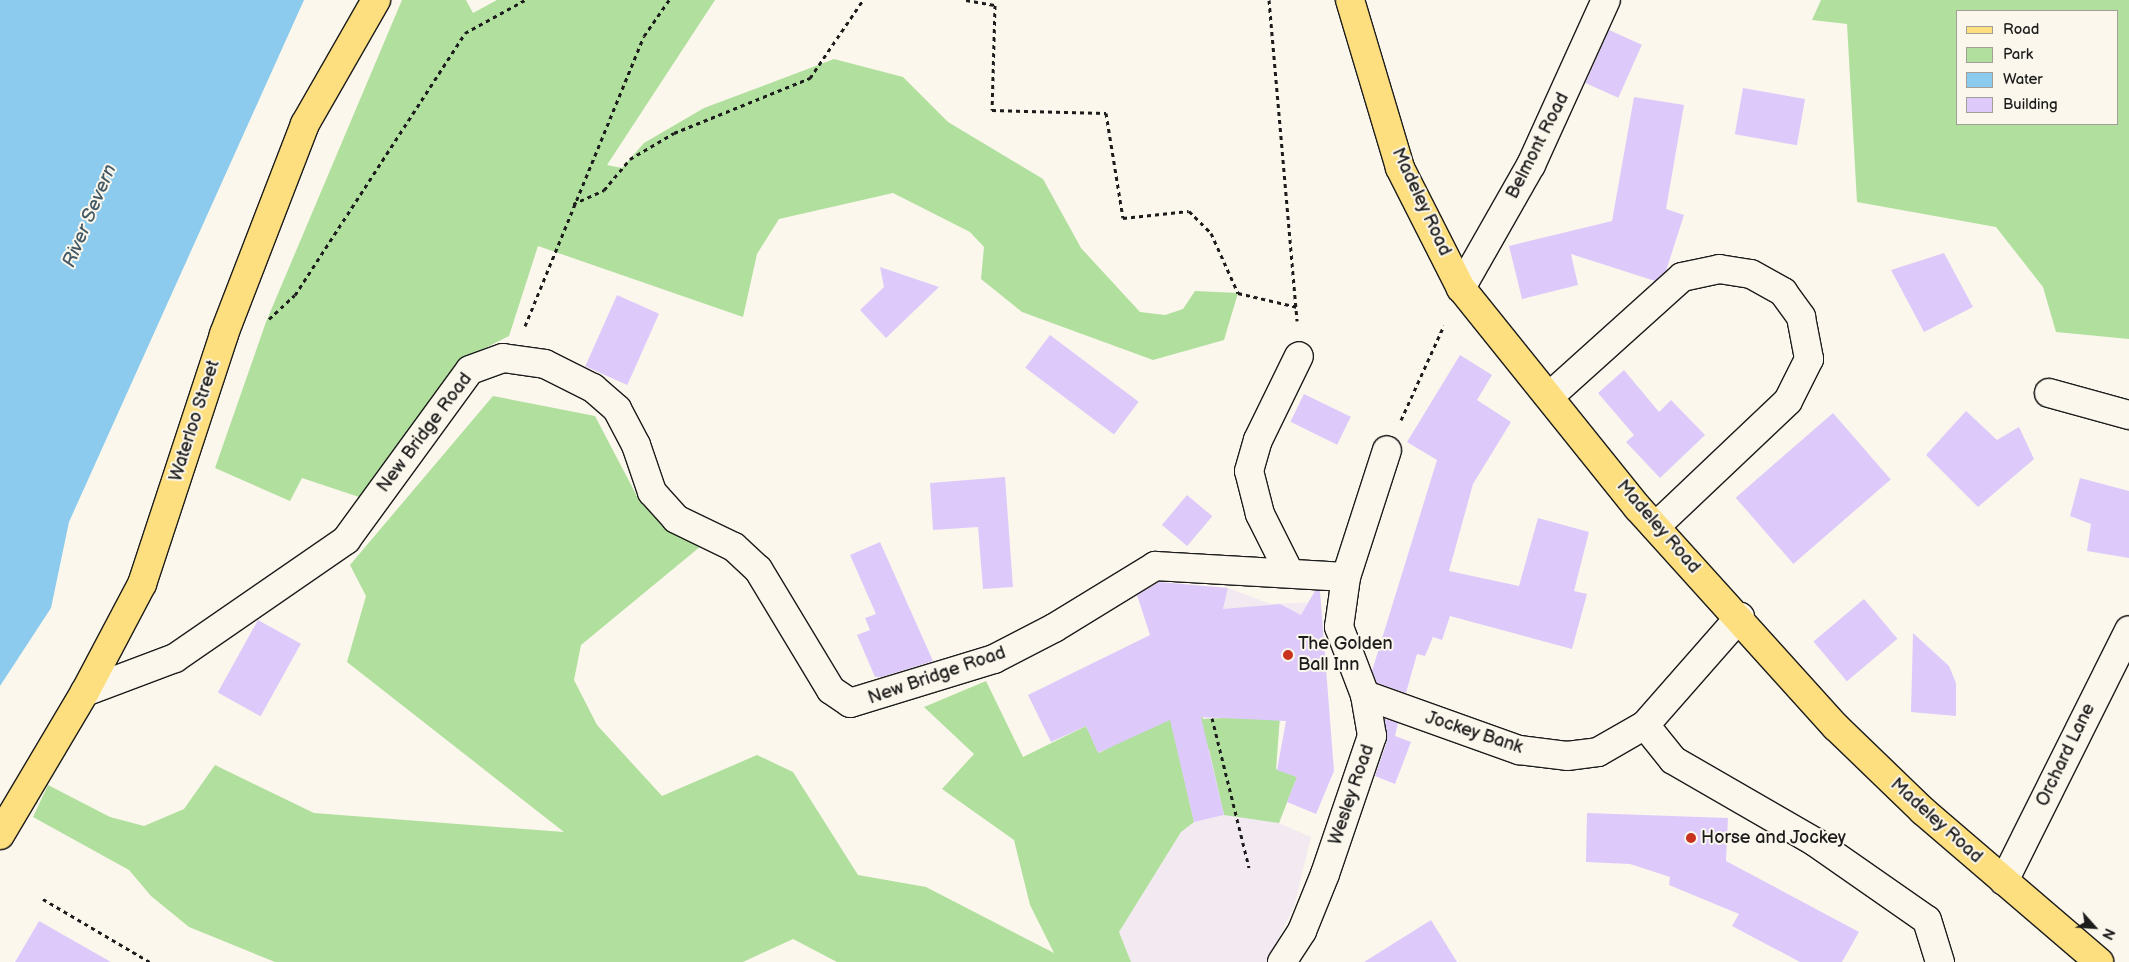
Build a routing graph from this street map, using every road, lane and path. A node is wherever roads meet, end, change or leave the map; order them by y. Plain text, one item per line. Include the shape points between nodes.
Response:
1 (376, 0) edge
2 (525, 0) edge
3 (669, 0) edge
4 (864, 0) edge
5 (966, 0) edge
6 (1269, 0) edge
7 (1350, 0) edge
8 (1606, 0) edge
9 (572, 204) junction
10 (1461, 288) junction
11 (1297, 307) junction
12 (224, 334) junction
13 (1299, 356) joint
14 (513, 359) junction
15 (2049, 393) dead end
16 (1551, 395) junction
17 (2129, 415) edge
18 (1388, 450) joint
19 (1656, 527) junction
20 (1288, 570) junction
21 (1346, 577) junction
22 (1740, 617) junction
23 (2129, 630) edge
24 (85, 692) junction
25 (1365, 695) junction
26 (1212, 718) dead end
27 (1645, 725) junction
28 (0, 835) edge
29 (1249, 867) dead end
30 (2004, 881) junction
31 (43, 899) dead end
32 (150, 962) edge
33 (1282, 962) edge
34 (1940, 962) edge
35 (2099, 962) edge

1 - 12 main road, Waterloo Street via 306,124
2 - 12 path via 465,33 295,295 266,322
3 - 9 path via 644,36
4 - 9 path via 810,78 674,133 630,159 604,190
5 - 11 path via 996,5 992,110 1106,114 1123,218 1189,211 1211,233 1238,293
6 - 11 path
7 - 10 main road, Madeley Road via 1400,168
8 - 10 street, Belmont Road via 1531,165
9 - 14 path
10 - 16 main road, Madeley Road
10 - 18 path
11 - 13 path
12 - 24 main road, Waterloo Street via 142,584
13 - 20 street via 1258,440 1249,471 1260,514
14 - 20 street, New Bridge Road via 545,364 593,388 617,410 636,445 652,492 676,519 734,547 758,569 830,690 850,703 994,659 1054,628 1155,566
14 - 24 street, New Bridge Road via 503,358 470,370 346,540 175,658
15 - 17 street
16 - 19 main road, Madeley Road
16 - 19 street via 1682,277 1719,269 1751,274 1783,292 1802,317 1809,359 1788,401
18 - 21 street, Wesley Road
19 - 22 main road, Madeley Road
20 - 21 street, New Bridge Road
21 - 25 street, Wesley Road via 1340,627
22 - 27 street, Jockey Bank
22 - 30 main road, Madeley Road via 1836,727 1923,812
23 - 30 street, Orchard Lane
24 - 28 main road, Waterloo Street
25 - 27 street, Jockey Bank via 1519,750 1567,756 1598,752
25 - 33 street, Wesley Road via 1372,736 1325,874 1302,931
26 - 29 path
27 - 34 street via 1673,760 1815,842 1927,920
30 - 35 main road, Madeley Road
31 - 32 path

